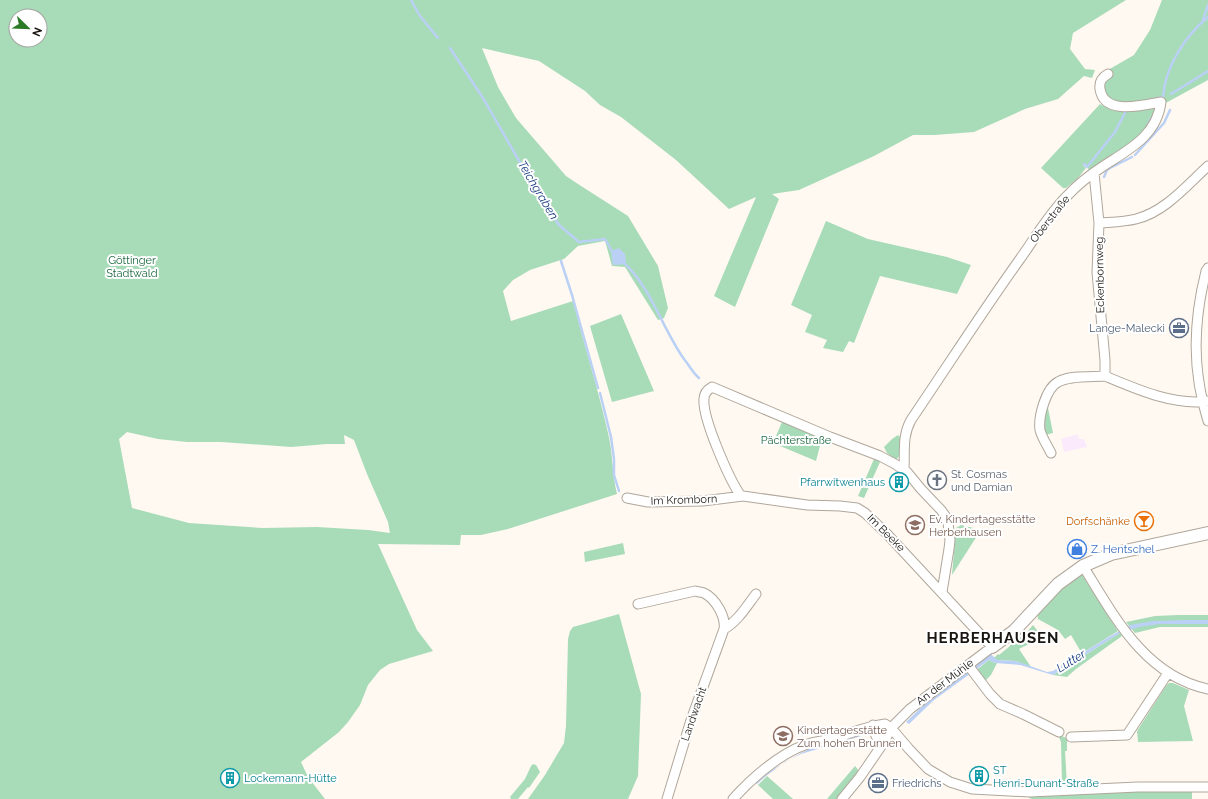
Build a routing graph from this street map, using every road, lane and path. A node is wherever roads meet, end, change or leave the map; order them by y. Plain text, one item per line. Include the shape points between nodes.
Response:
1 (1108, 74) dead end
2 (1208, 166) edge
3 (1094, 173) junction
4 (1099, 223) junction
5 (1208, 268) edge
6 (1105, 376) junction
7 (1205, 401) edge
8 (1208, 421) edge
9 (1051, 453) dead end
10 (904, 469) junction
11 (741, 496) junction
12 (627, 498) dead end
13 (1208, 533) edge
14 (1083, 566) junction
15 (942, 592) junction
16 (756, 594) dead end
17 (638, 604) dead end
18 (724, 629) junction
19 (992, 647) junction
20 (970, 669) junction
21 (1168, 673) junction
22 (1208, 689) edge
23 (873, 725) junction
24 (891, 728) junction
25 (1059, 732) dead end
26 (1071, 737) dead end
27 (884, 742) junction
28 (1208, 786) edge
29 (667, 799) edge
30 (732, 799) edge
31 (842, 799) edge

1 - 3 street, Oberstraße via 1102,77 1100,89 1109,104 1124,107 1161,102 1152,127 1141,141
2 - 4 street via 1167,203 1152,212 1128,221
3 - 4 street, Eckenbornweg
3 - 10 street, Oberstraße via 1076,187 1054,211 989,303 906,429
4 - 6 street, Eckenbornweg via 1097,272
5 - 7 street via 1199,300 1196,335 1196,353
6 - 7 street via 1173,400
6 - 9 street via 1062,380 1054,384 1040,422 1042,434
7 - 8 street
10 - 11 street via 714,387 709,388 704,397 706,411 727,473
10 - 15 street via 942,510 948,523 950,540
11 - 12 street, Im Kromborn via 703,501 648,502
11 - 15 street, Im Beeke via 807,505 848,506 862,511
13 - 14 street, An der Mühle via 1111,554
14 - 19 street, An der Mühle via 1058,584 1014,630
14 - 21 street via 1118,622 1141,650
15 - 19 street, Im Beeke
16 - 18 street, Landwacht via 732,624
17 - 18 street via 695,591 703,593 721,612 725,621
18 - 29 street, Landwacht via 691,720
19 - 20 street, An der Mühle
20 - 24 street, An der Mühle via 910,709
20 - 25 street via 1000,704
21 - 22 street via 1184,682
21 - 26 street via 1127,735
23 - 24 street via 885,724
23 - 27 street via 876,736
23 - 30 street via 793,750 748,782
24 - 27 street, An der Mühle
24 - 28 street via 928,769 950,782 972,789 1030,792
27 - 31 street, An der Mühle

